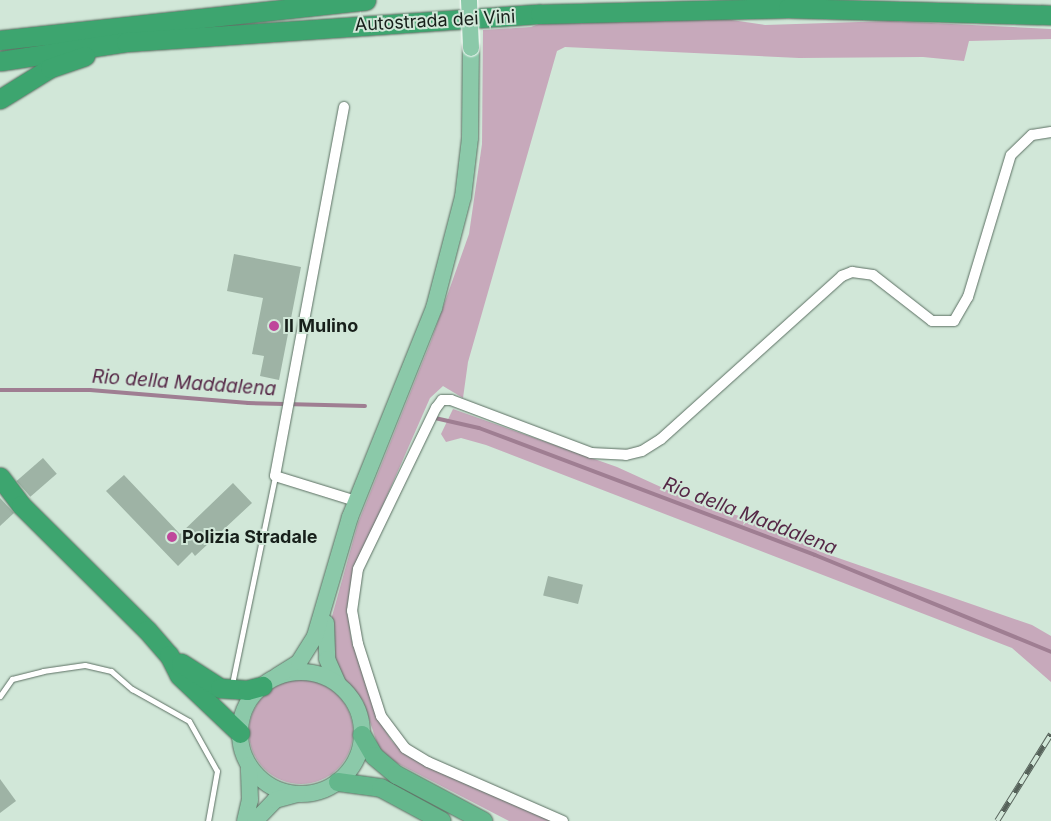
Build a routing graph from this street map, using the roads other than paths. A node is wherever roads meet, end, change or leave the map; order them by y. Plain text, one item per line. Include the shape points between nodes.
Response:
1 (366, 0) edge
2 (469, 0) edge
3 (1051, 15) edge
4 (0, 40) edge
5 (126, 42) junction
6 (0, 60) edge
7 (0, 99) edge
8 (344, 107) dead end
9 (1051, 132) edge
10 (275, 476) junction
11 (0, 477) edge
12 (356, 501) junction
13 (328, 596) junction
14 (169, 656) junction
15 (270, 681) junction
16 (338, 684) junction
17 (231, 690) junction
18 (0, 696) edge
19 (240, 733) junction
20 (362, 735) junction
21 (249, 765) junction
22 (338, 782) junction
23 (296, 794) junction
24 (264, 814) edge
25 (208, 821) edge
26 (245, 821) edge
27 (255, 821) edge
28 (442, 821) edge
29 (483, 821) edge
30 (563, 821) edge

1 - 4 highway, Autostrada dei Vini
2 - 12 main road, bridge via 470,138 457,230 434,308
3 - 5 highway, Autostrada dei Vini via 958,10 788,8 540,14
5 - 6 highway, Autostrada dei Vini
5 - 7 highway via 50,68
8 - 10 street
9 - 30 street via 1032,135 1011,155 968,297 954,322 932,321 873,275 852,272 842,276 661,439 642,451 626,455 591,453 451,400 442,400 436,408 358,569 352,611 358,644 381,716 405,748 428,762
10 - 12 street
10 - 17 lane
11 - 14 highway via 21,505
12 - 13 main road
13 - 15 main road via 307,653
13 - 16 main road via 325,649
14 - 17 highway via 207,683
14 - 19 highway via 179,675
15 - 16 main road via 316,673
15 - 17 highway
15 - 19 main road via 246,707
16 - 20 main road via 356,706
18 - 25 lane via 12,679 43,671 85,665 110,671 132,689 189,721 217,771
19 - 21 main road
20 - 22 main road via 356,760
20 - 29 highway via 374,756 397,775
21 - 23 main road via 261,779
21 - 26 main road via 250,800
22 - 23 main road via 314,792
22 - 28 highway via 381,788
23 - 24 main road
24 - 27 main road

